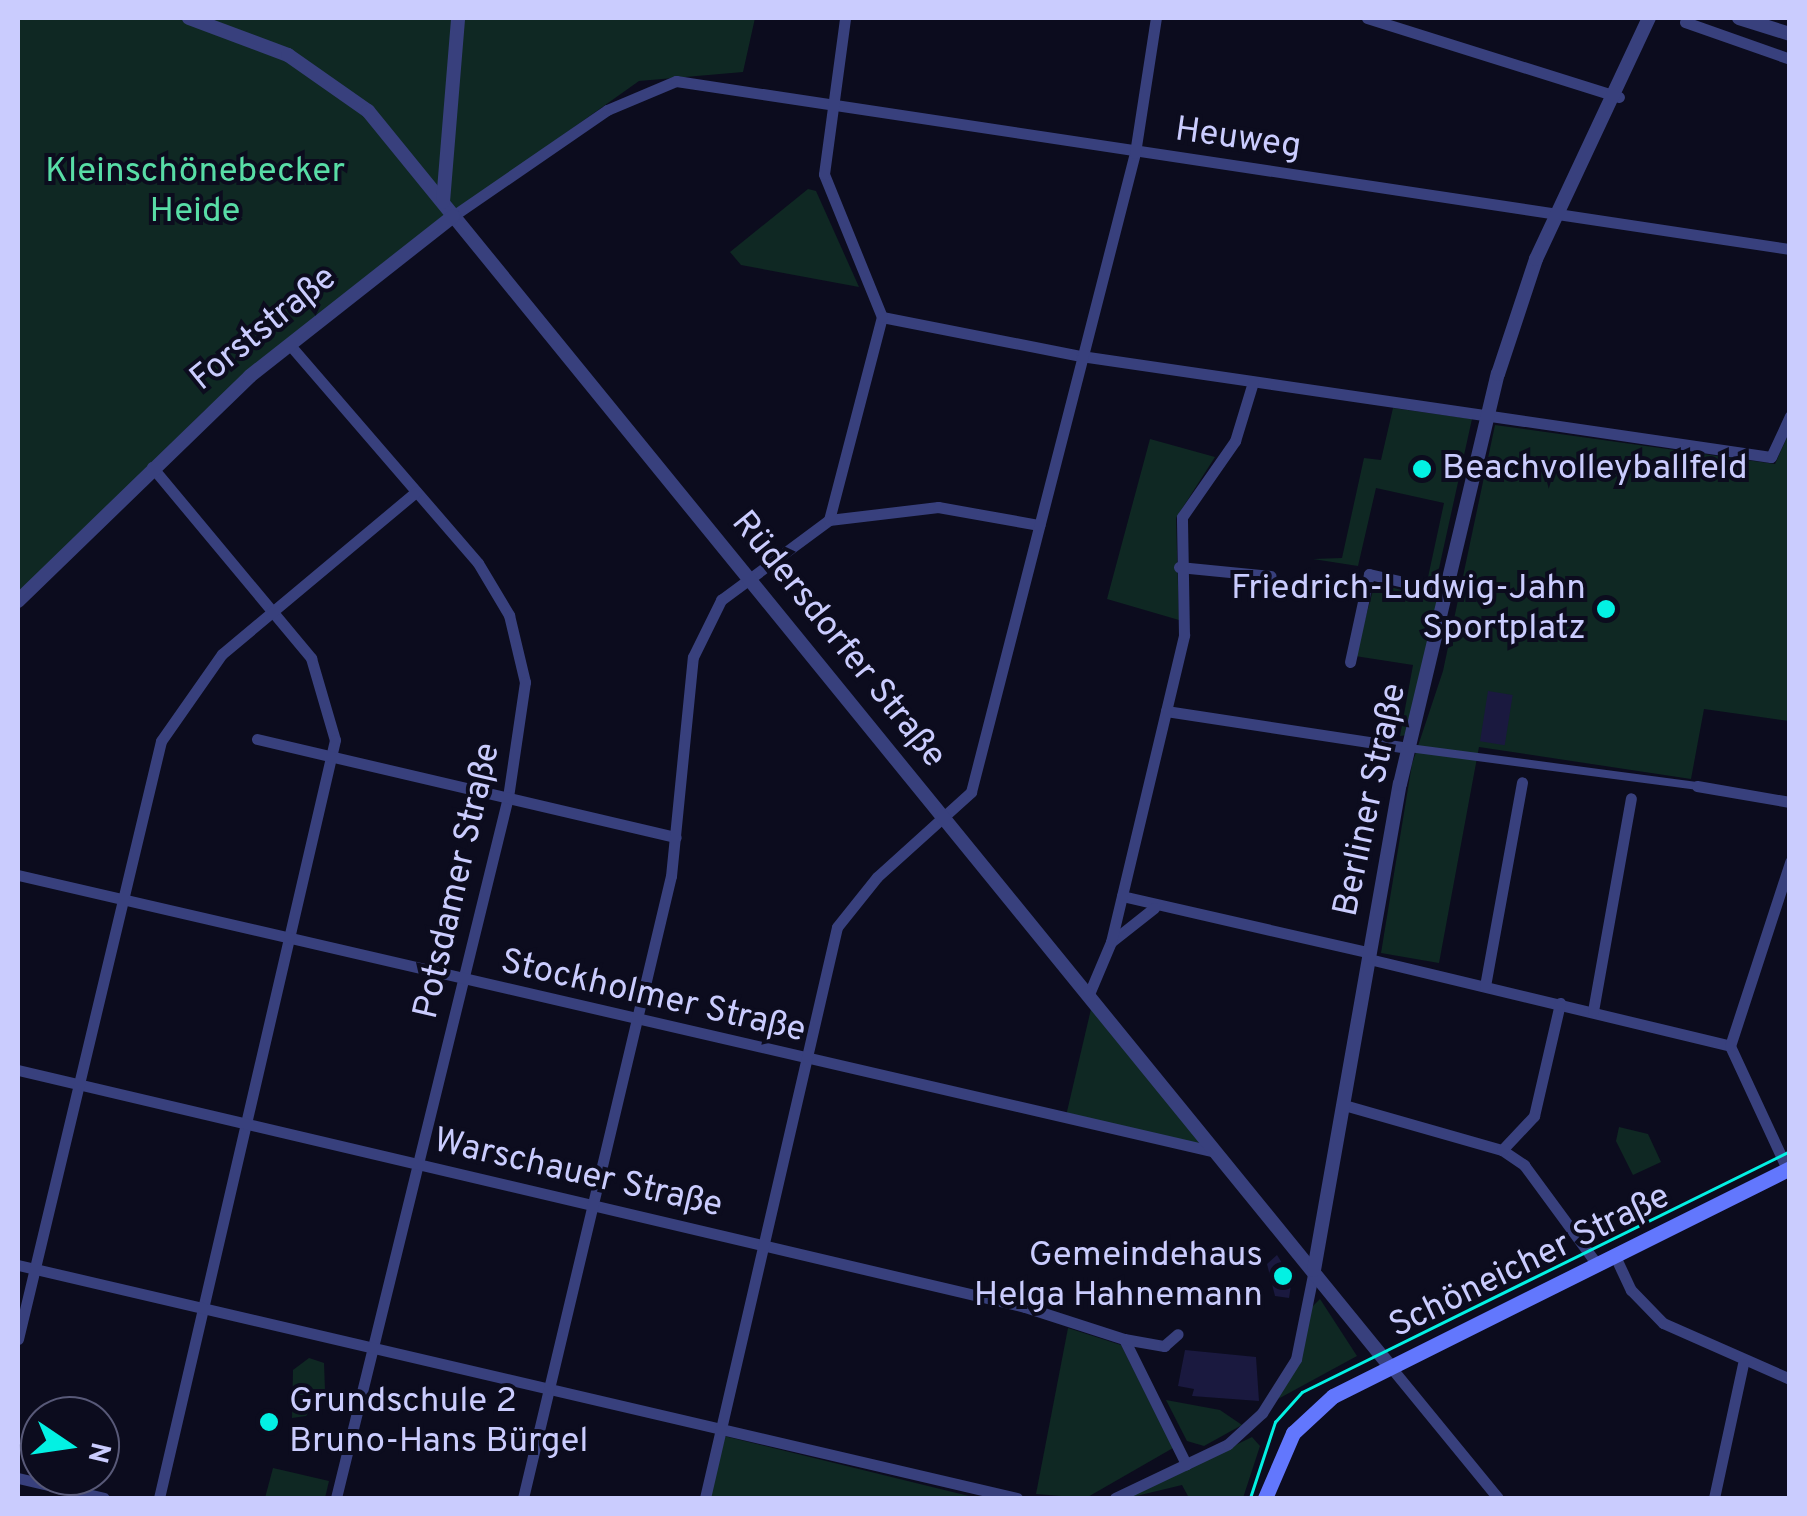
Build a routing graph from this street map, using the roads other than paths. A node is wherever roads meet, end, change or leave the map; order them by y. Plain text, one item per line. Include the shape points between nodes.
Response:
1 (189, 18) edge
2 (458, 18) edge
3 (845, 18) edge
4 (1156, 18) edge
5 (1367, 18) edge
6 (1649, 18) edge
7 (1716, 18) edge
8 (1739, 18) edge
9 (1684, 22) dead end
10 (1712, 31) junction
11 (1790, 34) edge
12 (1790, 58) edge
13 (680, 82) joint
14 (1620, 97) junction
15 (832, 102) junction
16 (1134, 153) junction
17 (443, 202) junction
18 (1557, 209) junction
19 (453, 216) junction
20 (1790, 249) edge
21 (882, 316) junction
22 (290, 344) junction
23 (1082, 356) junction
24 (1253, 382) junction
25 (1487, 416) junction
26 (1790, 416) edge
27 (152, 467) junction
28 (416, 492) junction
29 (830, 520) junction
30 (1038, 524) junction
31 (1179, 567) junction
32 (1270, 576) dead end
33 (748, 578) junction
34 (1451, 593) junction
35 (18, 601) edge
36 (272, 612) junction
37 (1350, 662) dead end
38 (1166, 711) junction
39 (257, 739) dead end
40 (1408, 748) junction
41 (334, 756) junction
42 (1522, 782) dead end
43 (1697, 786) joint
44 (508, 797) junction
45 (1630, 798) dead end
46 (1790, 802) edge
47 (946, 820) junction
48 (676, 837) junction
49 (1790, 862) edge
50 (18, 876) edge
51 (1122, 896) junction
52 (120, 899) junction
53 (1154, 908) junction
54 (291, 940) junction
55 (1111, 942) junction
56 (1369, 956) junction
57 (463, 980) junction
58 (1485, 986) junction
59 (1089, 994) junction
60 (1560, 1004) junction
61 (1593, 1011) junction
62 (636, 1021) junction
63 (1730, 1046) junction
64 (805, 1061) junction
65 (18, 1070) edge
66 (76, 1084) junction
67 (1344, 1105) junction
68 (247, 1124) junction
69 (1502, 1150) junction
70 (1216, 1152) junction
71 (420, 1165) junction
72 (1788, 1168) edge
73 (592, 1206) junction
74 (762, 1246) junction
75 (1614, 1254) junction
76 (1596, 1263) junction
77 (18, 1265) edge
78 (34, 1268) junction
79 (1314, 1270) junction
80 (204, 1309) junction
81 (1178, 1334) dead end
82 (1124, 1338) junction
83 (18, 1339) edge
84 (374, 1349) junction
85 (1390, 1364) junction
86 (1743, 1364) junction
87 (1790, 1379) edge
88 (547, 1390) junction
89 (718, 1429) junction
90 (1186, 1464) junction
91 (18, 1478) edge
92 (104, 1498) edge
93 (159, 1498) edge
94 (336, 1498) edge
95 (523, 1498) edge
96 (705, 1498) edge
97 (1017, 1498) edge
98 (1114, 1498) edge
99 (1265, 1498) edge
100 (1498, 1498) edge
101 (1714, 1498) edge

1 - 17 street, Rüdersdorfer Straße via 262,42 354,98
2 - 17 street
3 - 15 street
4 - 16 street
5 - 14 street
6 - 14 street, Berliner Straße
7 - 10 street
8 - 11 street
9 - 10 street
10 - 12 street
13 - 15 street, Heuweg
13 - 19 street, Forststraße via 650,86 607,110
14 - 18 street, Berliner Straße
15 - 16 street, Heuweg
15 - 21 street via 824,174
16 - 18 street, Heuweg
16 - 23 street
17 - 19 street, Rüdersdorfer Straße
18 - 20 street, Heuweg
18 - 25 street, Berliner Straße
19 - 22 street, Forststraße
19 - 33 street, Rüdersdorfer Straße
21 - 23 street
21 - 29 street
22 - 27 street, Forststraße
22 - 28 street, Potsdamer Straße
23 - 24 street
23 - 30 street
24 - 25 street
24 - 31 street via 1235,441 1186,507
25 - 26 street via 1771,456
25 - 34 street, Berliner Straße
27 - 35 street, Forststraße
27 - 36 street
28 - 36 street
28 - 44 street, Potsdamer Straße via 478,563 516,634 525,710
29 - 30 street via 938,507
29 - 33 street
30 - 47 street via 971,792
31 - 32 street
31 - 38 street via 1186,623
33 - 47 street, Rüdersdorfer Straße
33 - 48 street via 710,613 692,657
34 - 37 street via 1369,574
34 - 40 street, Berliner Straße
36 - 41 street via 319,675
36 - 52 street via 198,678 172,718
38 - 40 street
38 - 51 street
39 - 41 street
40 - 43 street
40 - 56 street, Berliner Straße
41 - 44 street
41 - 54 street
42 - 58 street
43 - 46 street
44 - 48 street
44 - 57 street, Potsdamer Straße
45 - 61 street
47 - 59 street, Rüdersdorfer Straße
47 - 64 street via 847,911
48 - 62 street
49 - 63 street
50 - 52 street, Stockholmer Straße
51 - 53 street
51 - 55 street
52 - 54 street, Stockholmer Straße
52 - 66 street
53 - 55 street
53 - 56 street
54 - 57 street, Stockholmer Straße
54 - 68 street
55 - 59 street
56 - 58 street
56 - 67 street, Berliner Straße
57 - 62 street, Stockholmer Straße
57 - 71 street, Potsdamer Straße
58 - 60 street
59 - 70 street, Rüdersdorfer Straße
60 - 61 street
60 - 69 street via 1534,1116
61 - 63 street
62 - 64 street, Stockholmer Straße
62 - 73 street
63 - 72 street
64 - 70 street, Stockholmer Straße
64 - 74 street
65 - 66 street, Warschauer Straße
66 - 68 street, Warschauer Straße
66 - 78 street
67 - 69 street
67 - 79 street, Berliner Straße
68 - 71 street, Warschauer Straße
68 - 80 street
69 - 76 street via 1524,1165
70 - 79 street, Rüdersdorfer Straße
71 - 73 street, Warschauer Straße
71 - 84 street, Potsdamer Straße
72 - 75 main road, Schöneicher Straße
73 - 74 street, Warschauer Straße
73 - 88 street
74 - 82 street, Warschauer Straße
74 - 89 street
75 - 76 main road, Schöneicher Straße
75 - 86 street via 1631,1290 1663,1323
76 - 85 main road, Schöneicher Straße
77 - 78 street
78 - 80 street
78 - 83 street
79 - 85 street, Rüdersdorfer Straße
79 - 90 street via 1296,1359 1278,1391 1248,1428
80 - 84 street
80 - 93 street
81 - 82 street, Warschauer Straße via 1164,1346
82 - 90 street
84 - 88 street
84 - 94 street, Potsdamer Straße
85 - 99 main road, Schöneicher Straße via 1304,1420
85 - 100 street
86 - 87 street
86 - 101 street
88 - 89 street
88 - 95 street
89 - 96 street
89 - 97 street
90 - 98 street
91 - 92 street

